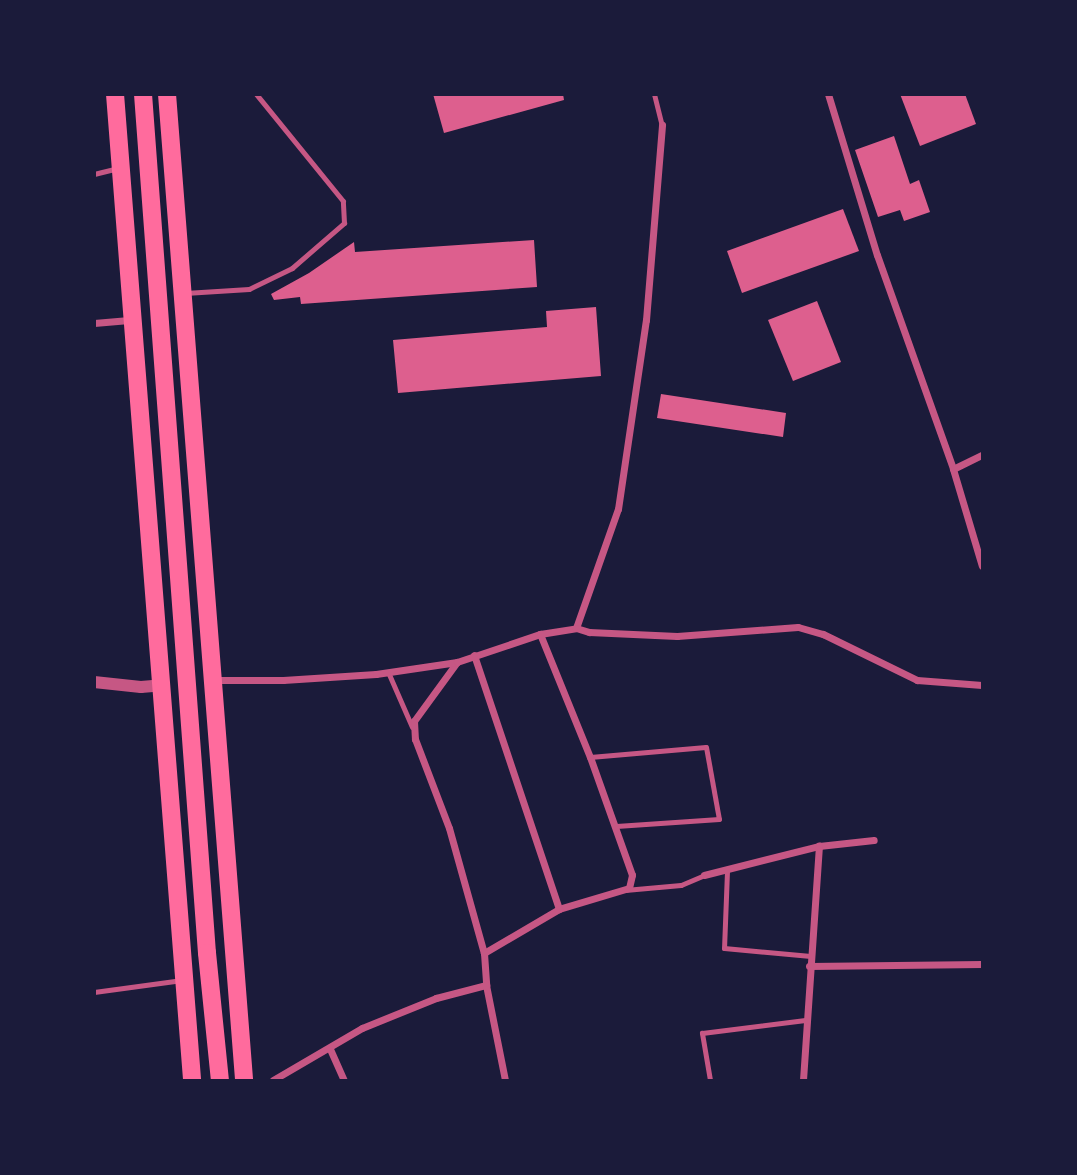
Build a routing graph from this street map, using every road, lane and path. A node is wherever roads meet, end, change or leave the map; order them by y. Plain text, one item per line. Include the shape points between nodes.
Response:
1 (115, 94) edge
2 (143, 94) edge
3 (167, 94) edge
4 (256, 94) edge
5 (654, 94) edge
6 (828, 94) edge
7 (662, 125) joint
8 (121, 168) junction
9 (94, 174) edge
10 (182, 293) junction
11 (133, 320) junction
12 (94, 323) edge
13 (982, 455) edge
14 (953, 470) junction
15 (982, 566) edge
16 (576, 628) junction
17 (540, 634) junction
18 (474, 655) junction
19 (457, 662) junction
20 (388, 672) junction
21 (212, 680) junction
22 (94, 682) edge
23 (162, 685) junction
24 (982, 685) edge
25 (415, 732) junction
26 (590, 757) junction
27 (616, 825) junction
28 (874, 840) dead end
29 (819, 846) junction
30 (727, 872) junction
31 (704, 876) joint
32 (623, 890) junction
33 (559, 909) junction
34 (484, 953) junction
35 (811, 956) junction
36 (982, 964) edge
37 (809, 966) junction
38 (184, 980) junction
39 (486, 985) junction
40 (94, 992) edge
41 (805, 1020) junction
42 (330, 1049) junction
43 (192, 1080) edge
44 (219, 1080) edge
45 (244, 1080) edge
46 (273, 1080) edge
47 (344, 1080) edge
48 (505, 1080) edge
49 (710, 1080) edge
50 (803, 1080) edge

1 - 8 highway
2 - 44 highway
3 - 10 highway
4 - 10 lane via 343,201 344,223 292,268 249,289
5 - 7 lane
6 - 14 street via 877,255
7 - 16 street via 646,320 618,509
8 - 9 lane
8 - 11 highway
10 - 21 highway
11 - 12 street
11 - 23 highway
13 - 14 street
14 - 15 street
16 - 17 street
16 - 24 street via 677,636 799,627 917,680
17 - 18 street
17 - 26 street
18 - 19 street
18 - 33 street
19 - 20 street
19 - 25 street via 414,721
20 - 21 street
20 - 25 lane
21 - 45 highway
22 - 23 street
23 - 38 highway
25 - 34 street via 449,828
26 - 27 street
26 - 27 lane via 706,747 719,819
27 - 32 street via 632,875 629,888
28 - 29 street
29 - 30 street
29 - 35 street
30 - 31 street
30 - 35 lane via 724,948
31 - 32 lane via 681,885
32 - 33 street
33 - 34 street
34 - 39 street
35 - 37 street
36 - 37 street
37 - 41 street
38 - 40 lane
38 - 43 highway
39 - 42 street via 407,1008
39 - 48 street
41 - 49 lane via 702,1033
41 - 50 street
42 - 46 street
42 - 47 street

